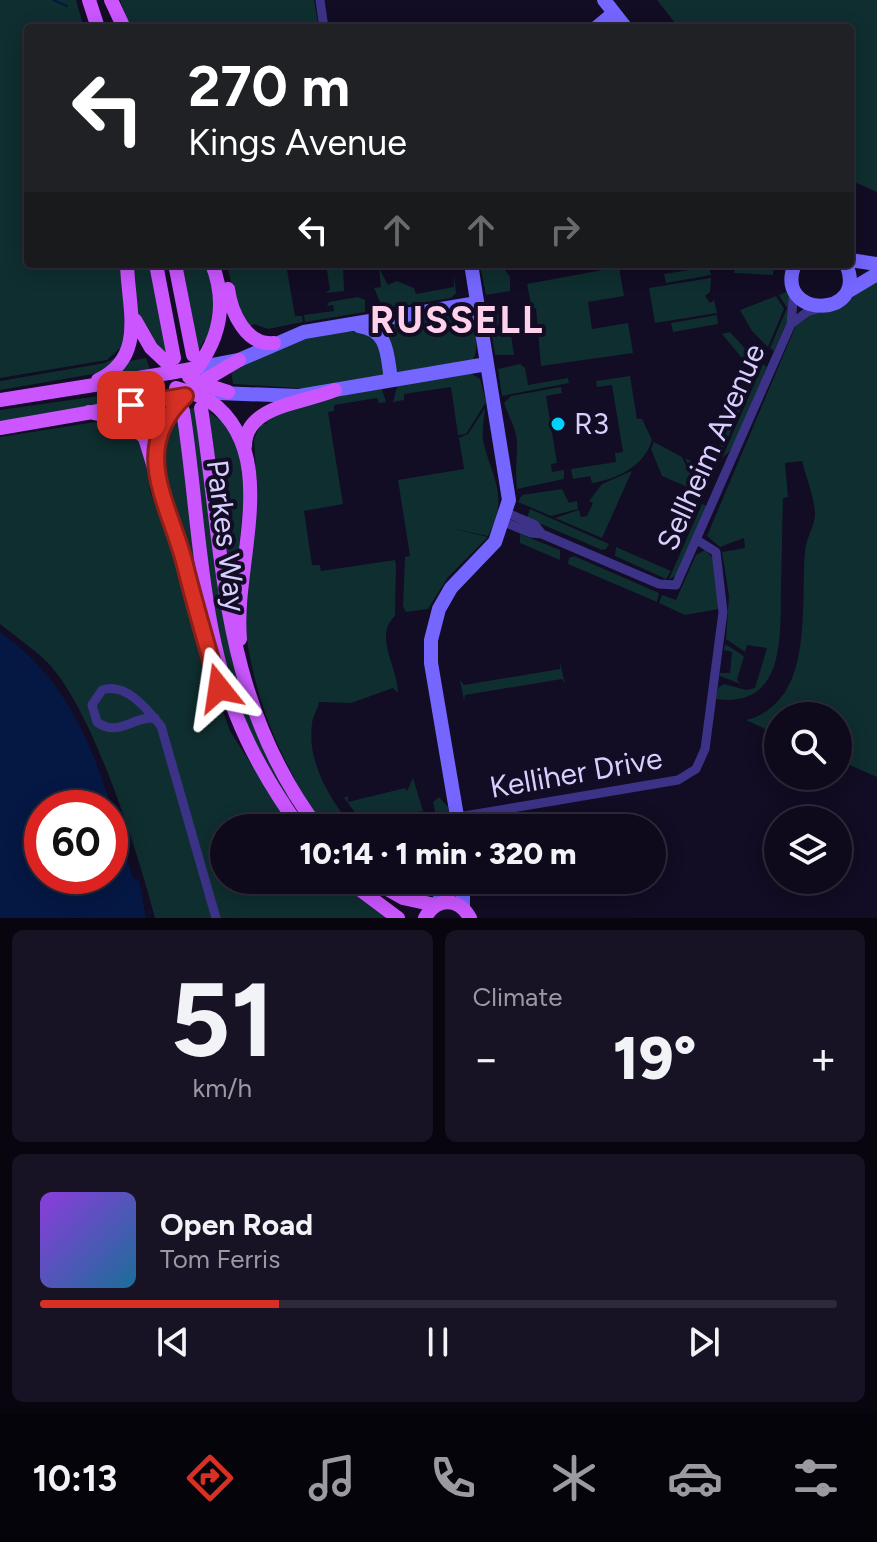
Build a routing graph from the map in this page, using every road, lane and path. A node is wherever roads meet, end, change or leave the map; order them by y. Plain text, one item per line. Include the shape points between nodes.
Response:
1 (89, 0) edge
2 (110, 0) edge
3 (320, 0) edge
4 (604, 0) edge
5 (618, 22) edge
6 (97, 24) edge
7 (116, 24) edge
8 (122, 24) edge
9 (323, 24) edge
10 (854, 262) edge
11 (877, 264) edge
12 (127, 268) edge
13 (157, 268) edge
14 (175, 268) edge
15 (215, 268) edge
16 (217, 268) edge
17 (472, 268) edge
18 (795, 268) edge
19 (849, 268) edge
20 (877, 274) edge
21 (793, 287) junction
22 (845, 294) junction
23 (128, 300) junction
24 (477, 303) junction
25 (824, 307) junction
26 (791, 324) junction
27 (350, 325) junction
28 (274, 343) junction
29 (239, 360) joint
30 (487, 364) junction
31 (391, 380) junction
32 (189, 383) junction
33 (83, 386) junction
34 (335, 390) junction
35 (228, 392) joint
36 (0, 400) edge
37 (89, 412) junction
38 (0, 428) edge
39 (245, 447) junction
40 (156, 479) junction
41 (506, 517) junction
42 (697, 540) junction
43 (246, 691) junction
44 (155, 718) junction
45 (254, 757) junction
46 (291, 814) edge
47 (308, 814) edge
48 (457, 814) edge
49 (508, 814) edge
50 (366, 894) edge
51 (396, 894) edge
52 (442, 894) edge
53 (466, 894) edge
54 (436, 905) junction
55 (470, 914) edge
56 (216, 918) edge
57 (398, 918) edge
58 (425, 918) edge

1 - 6 main road
2 - 7 main road
2 - 8 main road
3 - 9 street
4 - 5 street
10 - 11 street
12 - 23 main road
13 - 32 main road, Parkes Way
14 - 32 main road, Parkes Way
15 - 32 main road via 221,313 212,345
16 - 28 main road via 226,280 233,311 247,331 257,342
17 - 24 street
18 - 21 street
19 - 22 street
20 - 22 street
21 - 25 street via 807,303
21 - 26 street, Sellheim Avenue
22 - 25 street
23 - 32 main road via 143,336
23 - 33 main road via 128,355 114,371
24 - 27 street
24 - 30 street
25 - 26 street, Sellheim Avenue
26 - 42 street, Sellheim Avenue
27 - 28 street
27 - 31 street via 370,327 382,336
28 - 29 street
29 - 32 main road
30 - 31 street
30 - 41 street via 505,471
31 - 34 street
32 - 33 main road via 142,377
32 - 35 main road
32 - 37 main road via 152,402
32 - 39 main road via 232,422
32 - 40 main road via 158,443
32 - 43 main road, Parkes Way via 229,625
32 - 45 main road, Parkes Way via 212,628 236,715
33 - 36 main road
34 - 35 street via 286,396
34 - 39 main road via 268,411 248,432
37 - 38 main road
37 - 40 main road via 117,416 135,426 147,443
39 - 43 main road via 251,477 239,613
40 - 45 main road via 222,698 235,731
41 - 42 street, Sellheim Avenue via 672,587
41 - 48 street via 488,552 445,598 431,640
42 - 49 street, Kelliher Drive via 716,552 723,601 705,749 696,769 681,779
43 - 47 main road via 284,778
44 - 44 street via 113,730 97,722 92,705 102,690 115,688
44 - 56 street via 166,738
45 - 46 main road
50 - 57 main road
51 - 54 main road
52 - 54 street
53 - 55 street
54 - 55 main road via 452,902
54 - 58 main road

